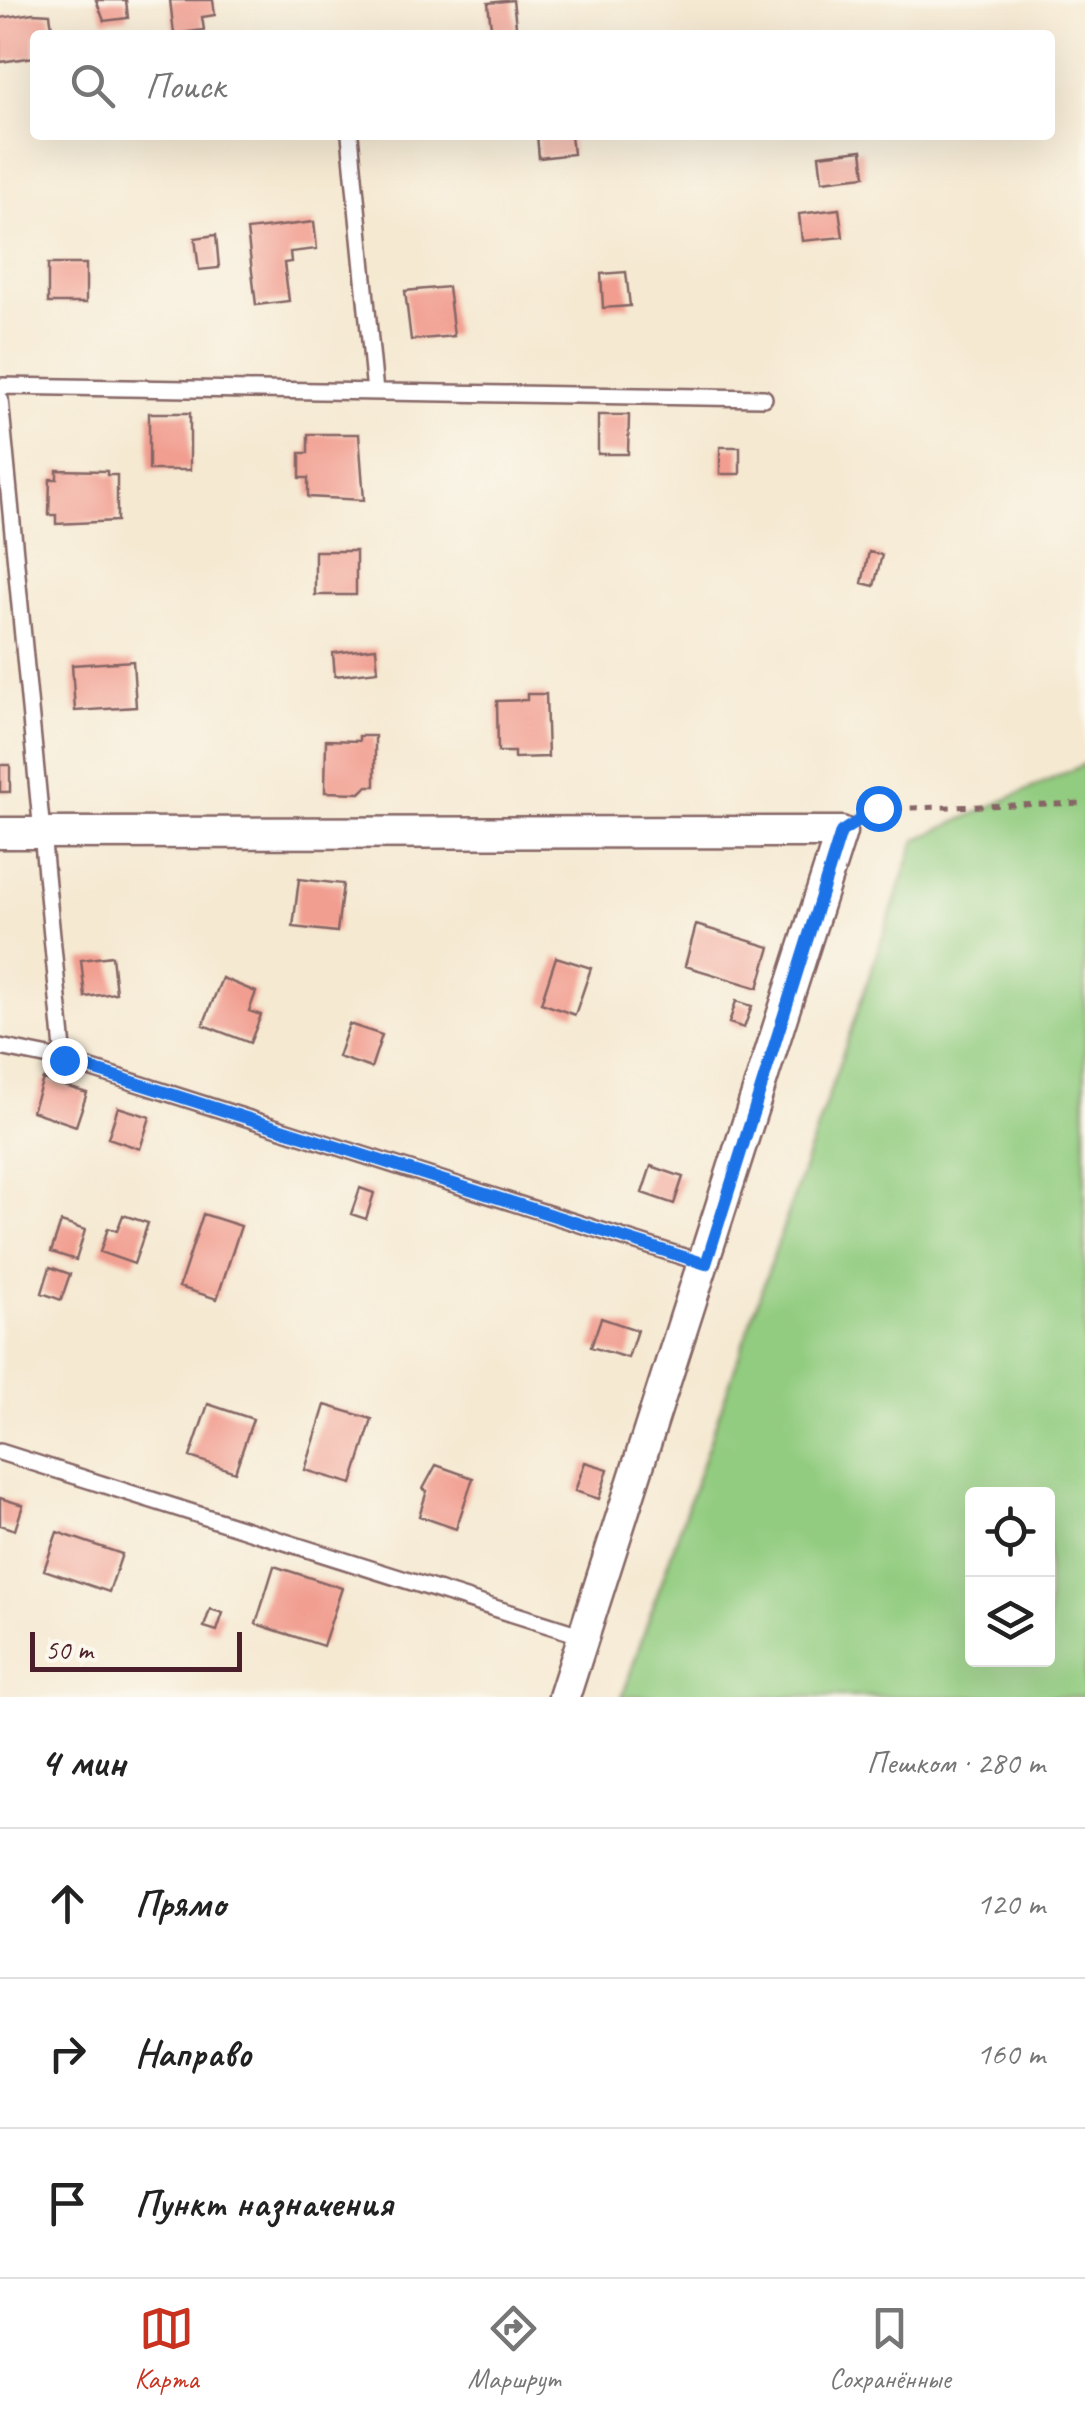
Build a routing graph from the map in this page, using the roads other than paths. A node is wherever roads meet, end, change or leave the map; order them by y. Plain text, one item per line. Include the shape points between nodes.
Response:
1 (350, 140) edge
2 (0, 386) edge
3 (375, 392) junction
4 (764, 398) dead end
5 (0, 400) edge
6 (0, 833) edge
7 (40, 834) junction
8 (0, 1048) edge
9 (64, 1060) junction
10 (706, 1264) junction
11 (0, 1452) edge
12 (584, 1636) junction
13 (564, 1697) edge

1 - 3 lane
2 - 3 lane
3 - 4 lane
5 - 7 lane
6 - 7 street
7 - 9 lane
7 - 10 street via 841,832
8 - 9 lane
9 - 10 lane
10 - 12 street
11 - 12 lane
12 - 13 street

